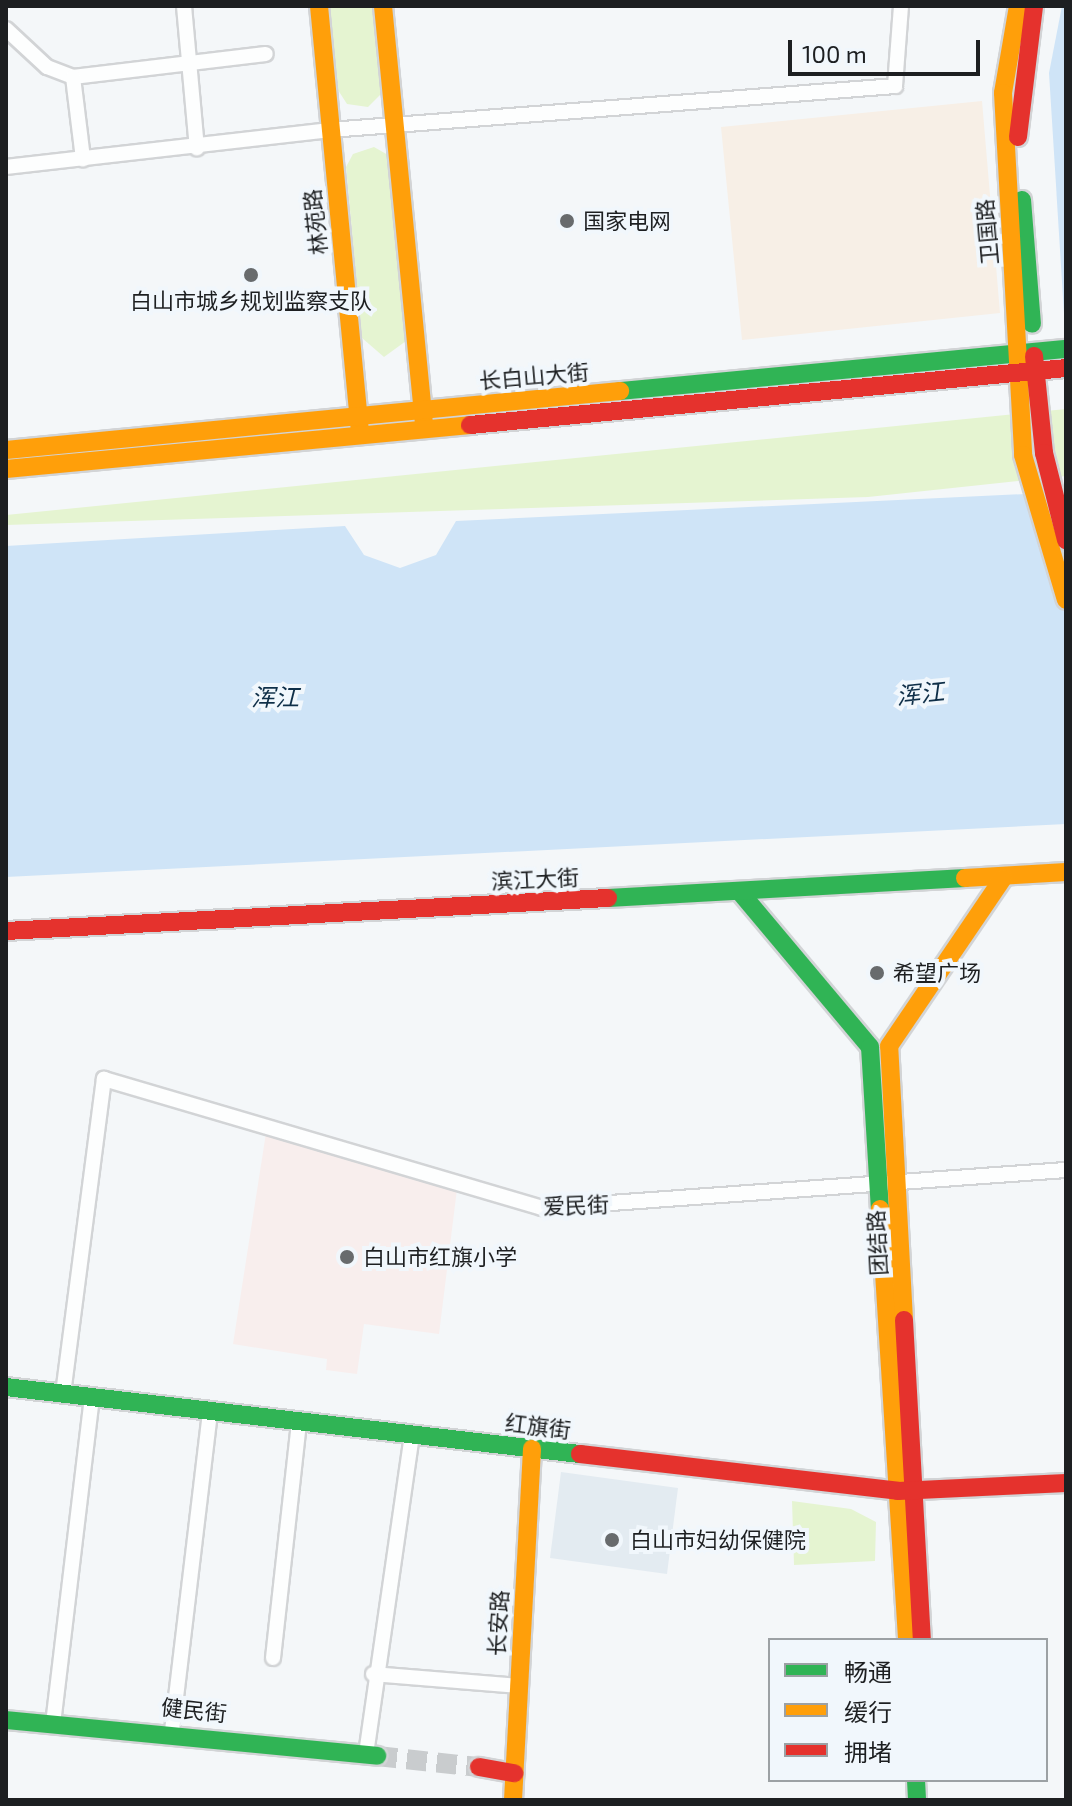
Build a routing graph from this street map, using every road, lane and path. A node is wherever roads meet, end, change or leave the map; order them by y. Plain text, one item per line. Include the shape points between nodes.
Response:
1 (184, 6) edge
2 (319, 6) edge
3 (383, 6) edge
4 (901, 6) edge
5 (1018, 6) edge
6 (1034, 6) edge
7 (6, 29) edge
8 (266, 54) dead end
9 (189, 63) junction
10 (73, 77) junction
11 (394, 125) junction
12 (330, 130) junction
13 (197, 148) junction
14 (83, 159) junction
15 (6, 167) edge
16 (1066, 349) edge
17 (1028, 363) junction
18 (1066, 368) edge
19 (423, 419) junction
20 (359, 424) junction
21 (6, 450) edge
22 (6, 469) edge
23 (1066, 540) edge
24 (1066, 600) edge
25 (1066, 872) edge
26 (1003, 878) junction
27 (740, 892) junction
28 (6, 931) edge
29 (880, 1046) junction
30 (1066, 1170) edge
31 (889, 1180) junction
32 (6, 1387) edge
33 (63, 1394) junction
34 (92, 1397) junction
35 (210, 1412) junction
36 (299, 1422) junction
37 (412, 1435) junction
38 (532, 1449) junction
39 (1066, 1483) edge
40 (906, 1491) junction
41 (907, 1638) edge
42 (922, 1638) edge
43 (273, 1658) dead end
44 (373, 1674) junction
45 (519, 1686) junction
46 (6, 1720) edge
47 (53, 1724) junction
48 (172, 1731) junction
49 (372, 1755) joint
50 (479, 1767) tunnel mouth
51 (514, 1773) junction
52 (513, 1800) edge

1 - 9 street
2 - 12 street, 林苑路
3 - 11 street
4 - 11 street via 895,86
5 - 17 street, 卫国路 via 1003,93
6 - 17 street, 卫国路 via 1018,135
7 - 10 street via 47,67
8 - 9 street
9 - 10 street
9 - 13 street
10 - 14 street
11 - 12 street
11 - 19 street
12 - 13 street
12 - 20 street, 林苑路
13 - 14 street
14 - 15 street
16 - 17 street, 长白山大街
17 - 18 street, 长白山大街
17 - 19 street, 长白山大街
17 - 23 street, 卫国路
17 - 24 street, 卫国路 via 1023,455
19 - 20 street, 长白山大街
20 - 21 street, 长白山大街
20 - 22 street, 长白山大街
25 - 26 street, 滨江大街
26 - 27 street, 滨江大街
26 - 29 street
27 - 28 street, 滨江大街
27 - 29 street
29 - 31 street, 团结路
30 - 31 street, 爱民街
31 - 33 street, 爱民街 via 542,1208 104,1079
31 - 40 street, 团结路
32 - 33 street, 红旗街
33 - 34 street, 红旗街
34 - 35 street, 红旗街
34 - 47 street
35 - 36 street, 红旗街
35 - 48 street
36 - 37 street, 红旗街
36 - 43 street
37 - 38 street, 红旗街
37 - 44 street
38 - 40 street, 红旗街
38 - 45 street, 长安路
39 - 40 street, 红旗街
40 - 41 street, 团结路
40 - 42 street, 团结路
44 - 45 street
44 - 49 street
45 - 51 street, 长安路
46 - 47 street, 健民街
47 - 48 street, 健民街
48 - 49 street, 健民街
50 - 51 street
51 - 52 street, 长安路

